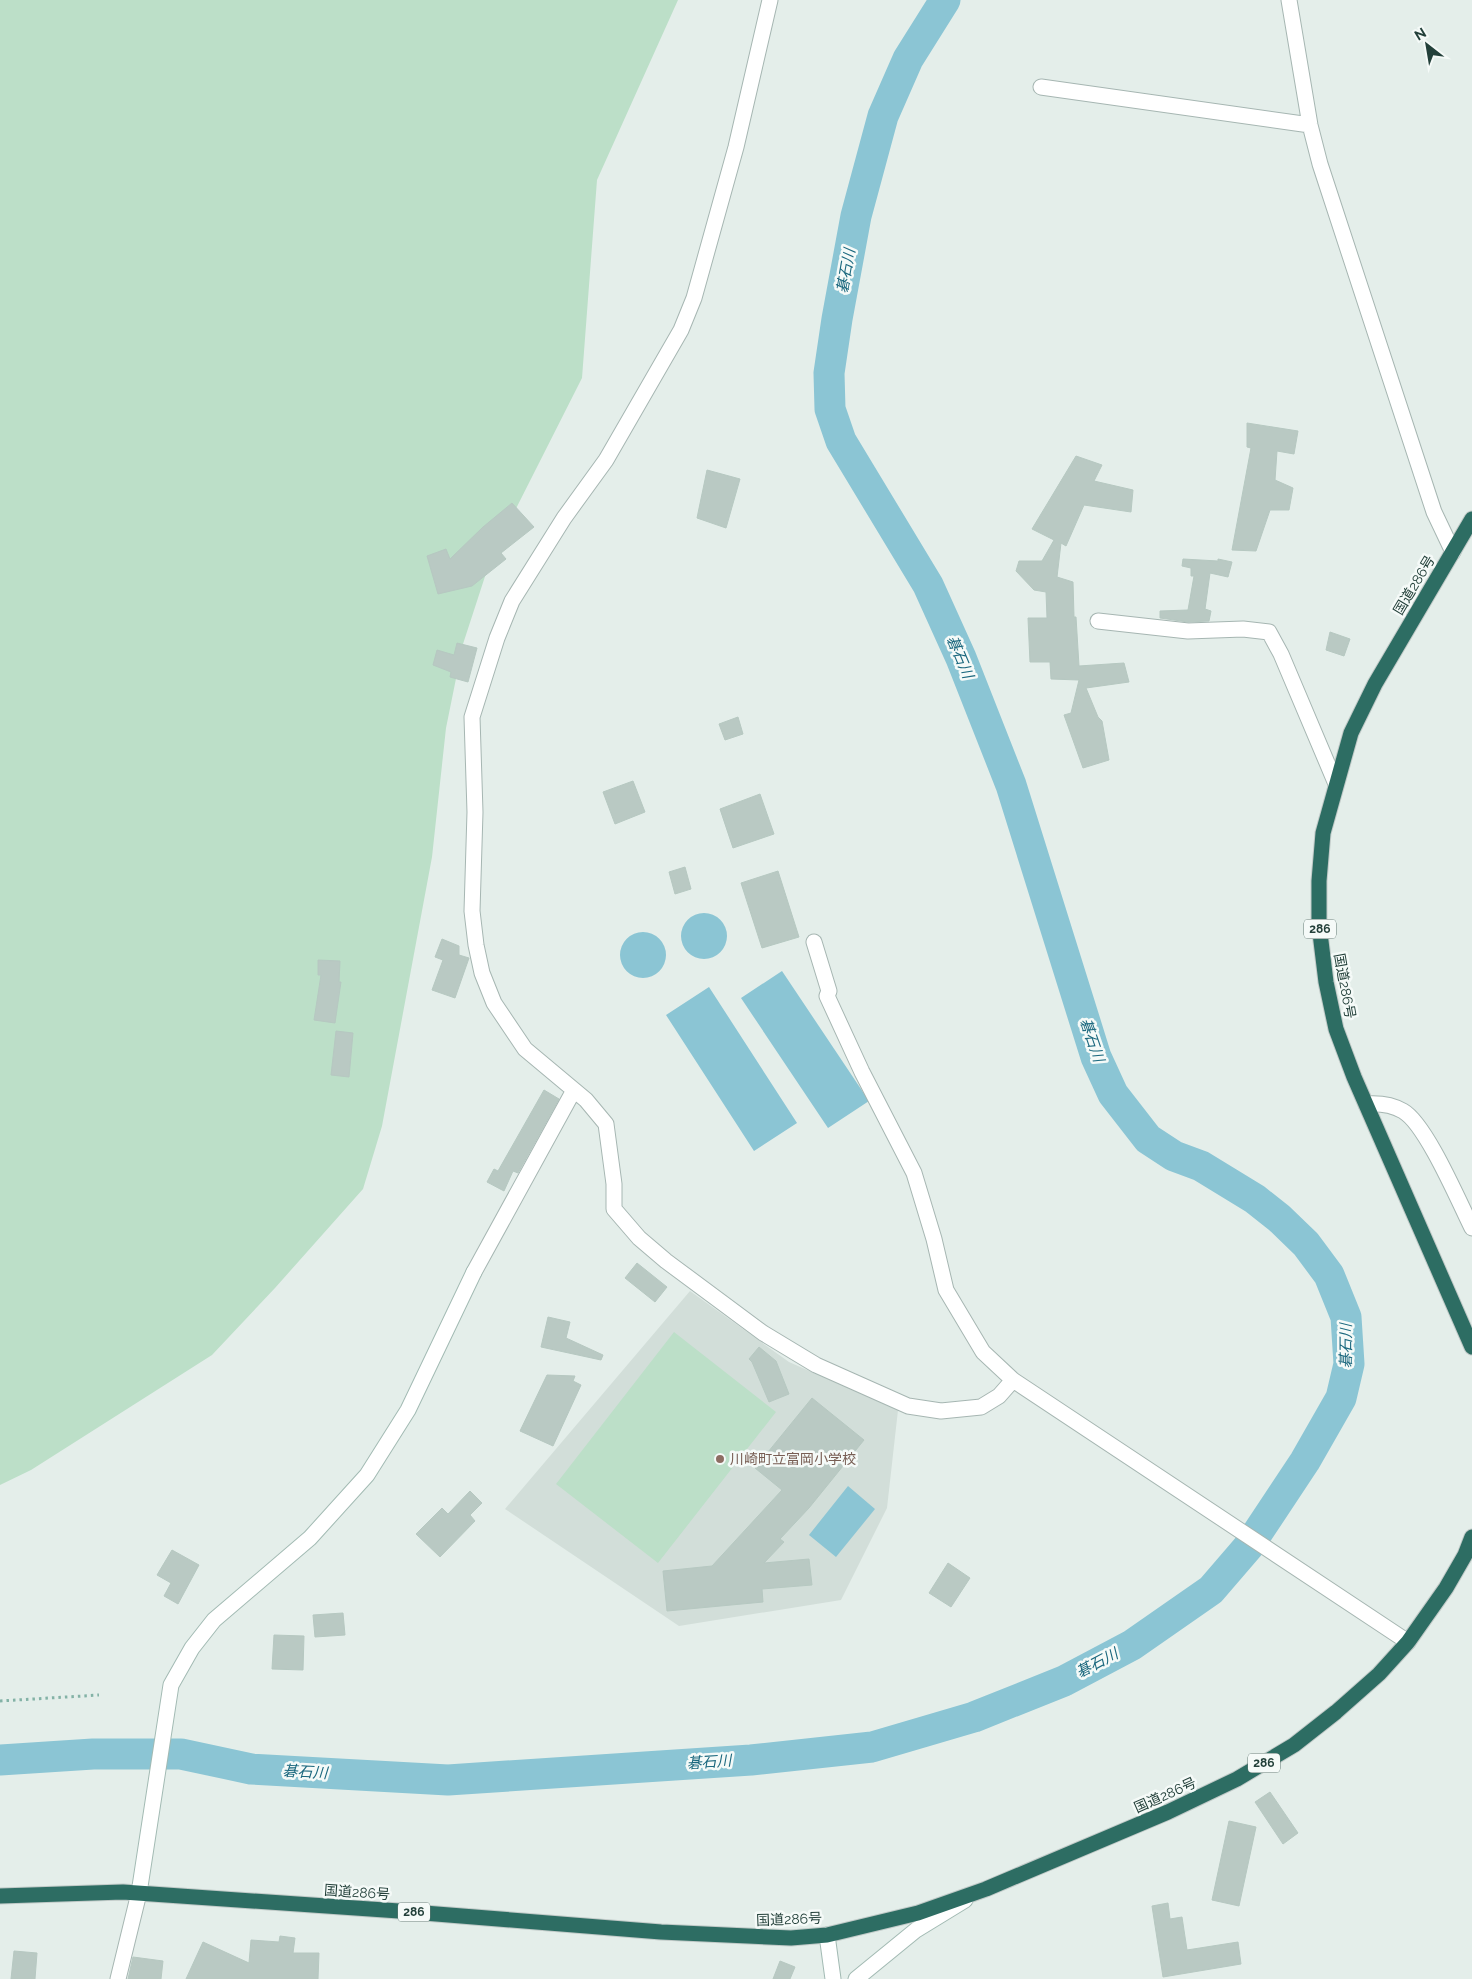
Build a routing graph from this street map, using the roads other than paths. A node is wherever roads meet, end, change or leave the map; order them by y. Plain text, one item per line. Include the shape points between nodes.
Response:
1 (770, 0) edge
2 (1289, 0) edge
3 (1041, 88) dead end
4 (1310, 125) junction
5 (1472, 519) edge
6 (1453, 552) junction
7 (1098, 621) dead end
8 (1336, 784) junction
9 (814, 942) dead end
10 (574, 1090) junction
11 (1366, 1104) junction
12 (1472, 1228) edge
13 (1472, 1347) edge
14 (1014, 1380) junction
15 (1472, 1537) edge
16 (1408, 1642) junction
17 (979, 1891) junction
18 (138, 1893) junction
19 (0, 1896) edge
20 (827, 1935) junction
21 (118, 1979) edge
22 (833, 1979) edge
23 (856, 1979) edge

1 - 10 street via 736,147 694,298 681,330 606,460 564,518 512,601 472,717 475,812 472,911 482,973 494,1003 525,1049
2 - 4 street
3 - 4 street
4 - 6 street via 1434,512
5 - 6 highway, 国道286号 / 286
6 - 8 highway, 国道286号 / 286 via 1375,684 1351,733
7 - 8 street via 1188,630 1269,632
8 - 11 highway, 国道286号 / 286 via 1323,833 1319,925 1336,1028
9 - 14 street via 827,996 914,1174 946,1290 983,1352
10 - 14 street via 606,1124 614,1210 666,1261 763,1333 816,1365 908,1406 941,1411 981,1407 999,1396
10 - 18 street via 474,1272 408,1410 367,1475 310,1538 214,1620 192,1648 171,1685
11 - 12 street via 1382,1102 1404,1111 1420,1128
11 - 13 highway, 国道286号 / 286
14 - 16 street
15 - 16 highway, 国道286号 / 286 via 1446,1588
16 - 17 highway, 国道286号 / 286 via 1336,1712 1294,1745 1237,1779 1168,1812
17 - 20 highway, 国道286号 / 286 via 918,1913
17 - 23 street via 916,1930
18 - 19 highway, 国道286号 / 286
18 - 20 highway, 国道286号 / 286 via 661,1932 791,1938
18 - 21 street
20 - 22 street

